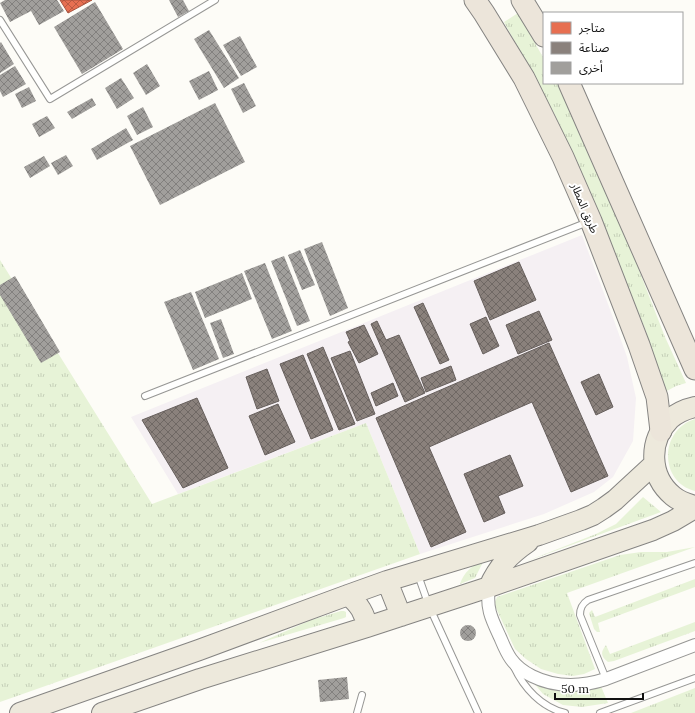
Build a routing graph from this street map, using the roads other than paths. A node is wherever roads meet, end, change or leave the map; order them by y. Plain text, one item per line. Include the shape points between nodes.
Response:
1 (215, 0) edge
2 (522, 0) edge
3 (483, 3) edge
4 (0, 20) edge
5 (543, 34) edge
6 (569, 84) edge
7 (591, 221) junction
8 (695, 369) edge
9 (144, 396) dead end
10 (695, 407) edge
11 (661, 431) junction
12 (654, 464) junction
13 (695, 507) edge
14 (539, 535) junction
15 (695, 563) edge
16 (417, 572) junction
17 (387, 581) junction
18 (489, 587) junction
19 (348, 595) junction
20 (429, 606) junction
21 (400, 616) junction
22 (367, 627) junction
23 (695, 645) edge
24 (510, 658) junction
25 (695, 678) edge
26 (606, 679) junction
27 (362, 695) dead end
28 (20, 713) edge
29 (102, 713) edge
30 (357, 713) edge
31 (478, 713) edge
32 (565, 713) edge
33 (600, 713) edge

1 - 4 lane via 50,99
2 - 5 highway
3 - 7 highway, طريق المطار via 524,78
6 - 8 highway
7 - 9 lane
7 - 11 highway, طريق المطار via 657,397
10 - 11 main road via 684,410 671,419
11 - 12 main road via 656,440
12 - 13 main road via 664,487 673,497
12 - 14 main road via 615,500 593,515
13 - 18 main road via 653,530
14 - 16 main road
14 - 18 main road via 518,549 500,566
15 - 26 lane via 588,600 581,606 580,615
16 - 17 main road
16 - 20 lane
17 - 19 main road
17 - 21 main road
18 - 20 main road
18 - 24 street via 488,607
19 - 22 main road via 362,609
19 - 28 main road
20 - 21 main road
20 - 31 lane
21 - 22 main road
22 - 29 main road
23 - 26 street
24 - 26 street via 528,674 549,683 578,685
24 - 32 lane via 521,680 532,693 550,708
25 - 33 lane
27 - 30 lane

